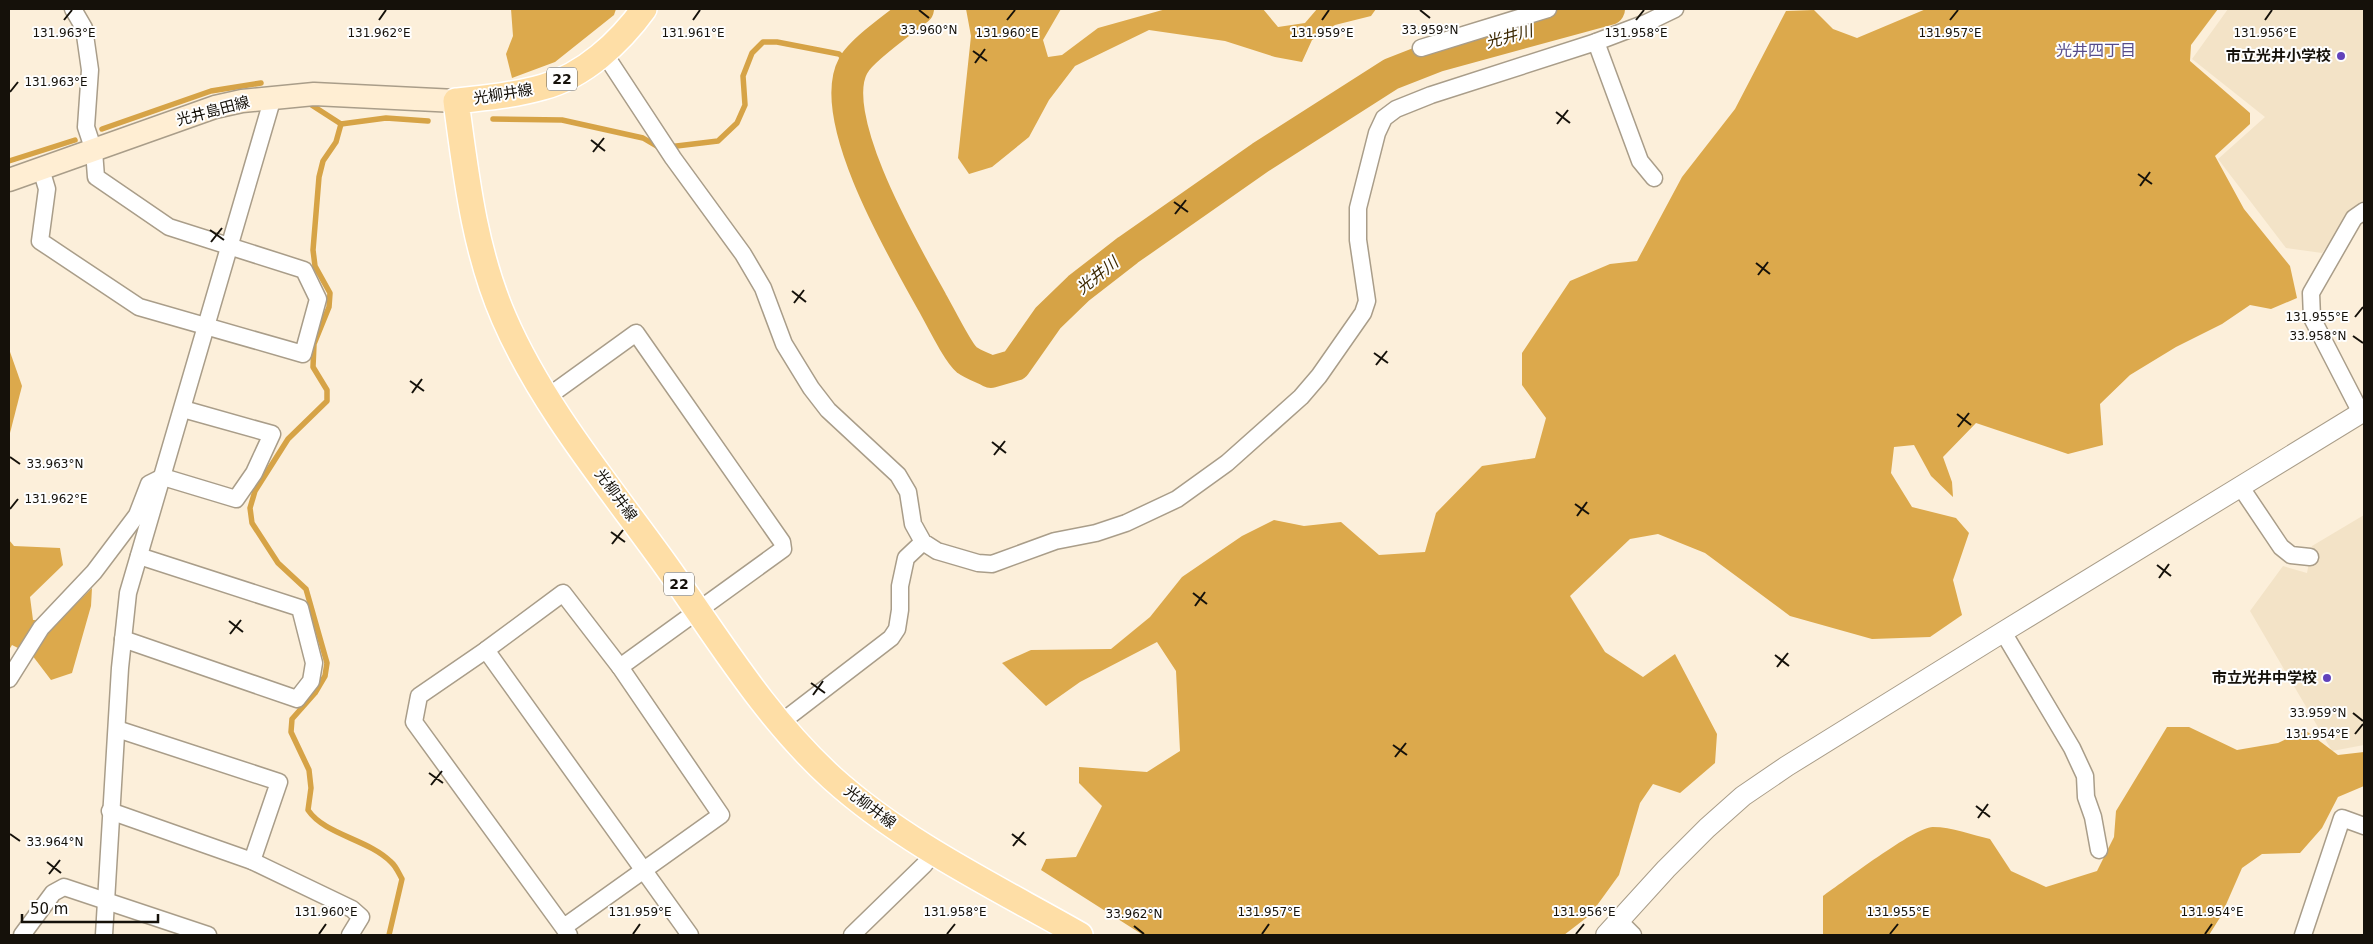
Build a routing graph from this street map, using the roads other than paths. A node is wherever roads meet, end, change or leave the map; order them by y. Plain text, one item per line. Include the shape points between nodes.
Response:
1 (73, 9) edge
2 (644, 9) edge
3 (1548, 9) edge
4 (1675, 9) edge
5 (1596, 42) junction
6 (1421, 48) dead end
7 (604, 53) junction
8 (273, 97) junction
9 (456, 101) junction
10 (94, 151) junction
11 (42, 169) junction
12 (1654, 178) dead end
13 (9, 180) edge
14 (2364, 211) edge
15 (231, 246) junction
16 (207, 327) junction
17 (546, 398) junction
18 (182, 408) junction
19 (2363, 412) edge
20 (163, 477) junction
21 (2240, 486) junction
22 (923, 542) junction
23 (139, 556) junction
24 (2310, 557) dead end
25 (698, 610) junction
26 (2003, 632) junction
27 (123, 639) junction
28 (486, 650) junction
29 (620, 667) junction
30 (9, 679) edge
31 (780, 724) junction
32 (117, 729) junction
33 (110, 811) junction
34 (2364, 826) edge
35 (2099, 850) dead end
36 (935, 851) junction
37 (252, 861) junction
38 (645, 871) junction
39 (106, 900) junction
40 (1612, 928) edge
41 (567, 931) edge
42 (22, 935) edge
43 (104, 935) edge
44 (208, 935) edge
45 (350, 935) edge
46 (690, 935) edge
47 (852, 935) edge
48 (1080, 935) edge
49 (1633, 935) edge
50 (2303, 935) edge

1 - 10 street via 84,28 90,70 86,127
2 - 7 main road, 光柳井線 / 22
3 - 6 street
4 - 5 street
5 - 12 street via 1640,161
5 - 22 street via 1431,95 1396,109 1384,118 1377,133 1358,208 1358,240 1367,301 1363,313 1301,397 1227,463 1177,499 1139,518 1096,533 1055,541 992,564 937,551
7 - 9 main road, 光柳井線 / 22 via 571,75 544,87
7 - 22 street via 742,254 763,288 784,344 811,388 828,410 898,475 908,492 913,524
8 - 9 main road, 光井島田線 via 314,94
8 - 10 main road, 光井島田線 via 214,107
8 - 15 street
9 - 17 main road, 光柳井線 / 22 via 471,210 486,267 503,317
10 - 11 main road, 光井島田線
10 - 15 street via 96,176 169,227
11 - 13 main road, 光井島田線
11 - 16 street via 47,189 40,241 139,307
14 - 19 street via 2354,218 2311,293 2312,318
15 - 16 street
15 - 16 street via 304,270 318,300 302,354
16 - 18 street
17 - 25 main road, 光柳井線 / 22
17 - 25 street via 636,333 784,549
18 - 20 street
18 - 20 street via 272,434 254,473 236,499
19 - 21 street
20 - 23 street
20 - 30 street via 149,484 137,515 94,572 41,628
21 - 24 street via 2281,547 2291,555
21 - 26 street
22 - 31 street via 906,558 897,629 891,638
23 - 27 street via 128,593
23 - 27 street via 300,608 314,663 311,681 297,699
25 - 29 street
25 - 31 main road, 光柳井線 / 22 via 760,701
26 - 35 street via 2072,748 2085,776 2086,797
26 - 40 street via 1743,796 1706,828
27 - 32 street
28 - 29 street via 562,593
28 - 38 street
28 - 41 street via 420,696 414,722
29 - 38 street via 721,815
31 - 36 main road, 光柳井線 / 22 via 833,779 880,816
32 - 33 street
32 - 37 street via 280,782
33 - 37 street
33 - 39 street
34 - 50 street via 2342,818
36 - 47 street
36 - 48 main road, 光柳井線 / 22
37 - 45 street via 352,909 361,917
38 - 41 street
38 - 46 street
39 - 42 street via 64,887 53,893
39 - 43 street
39 - 44 street
40 - 49 street

